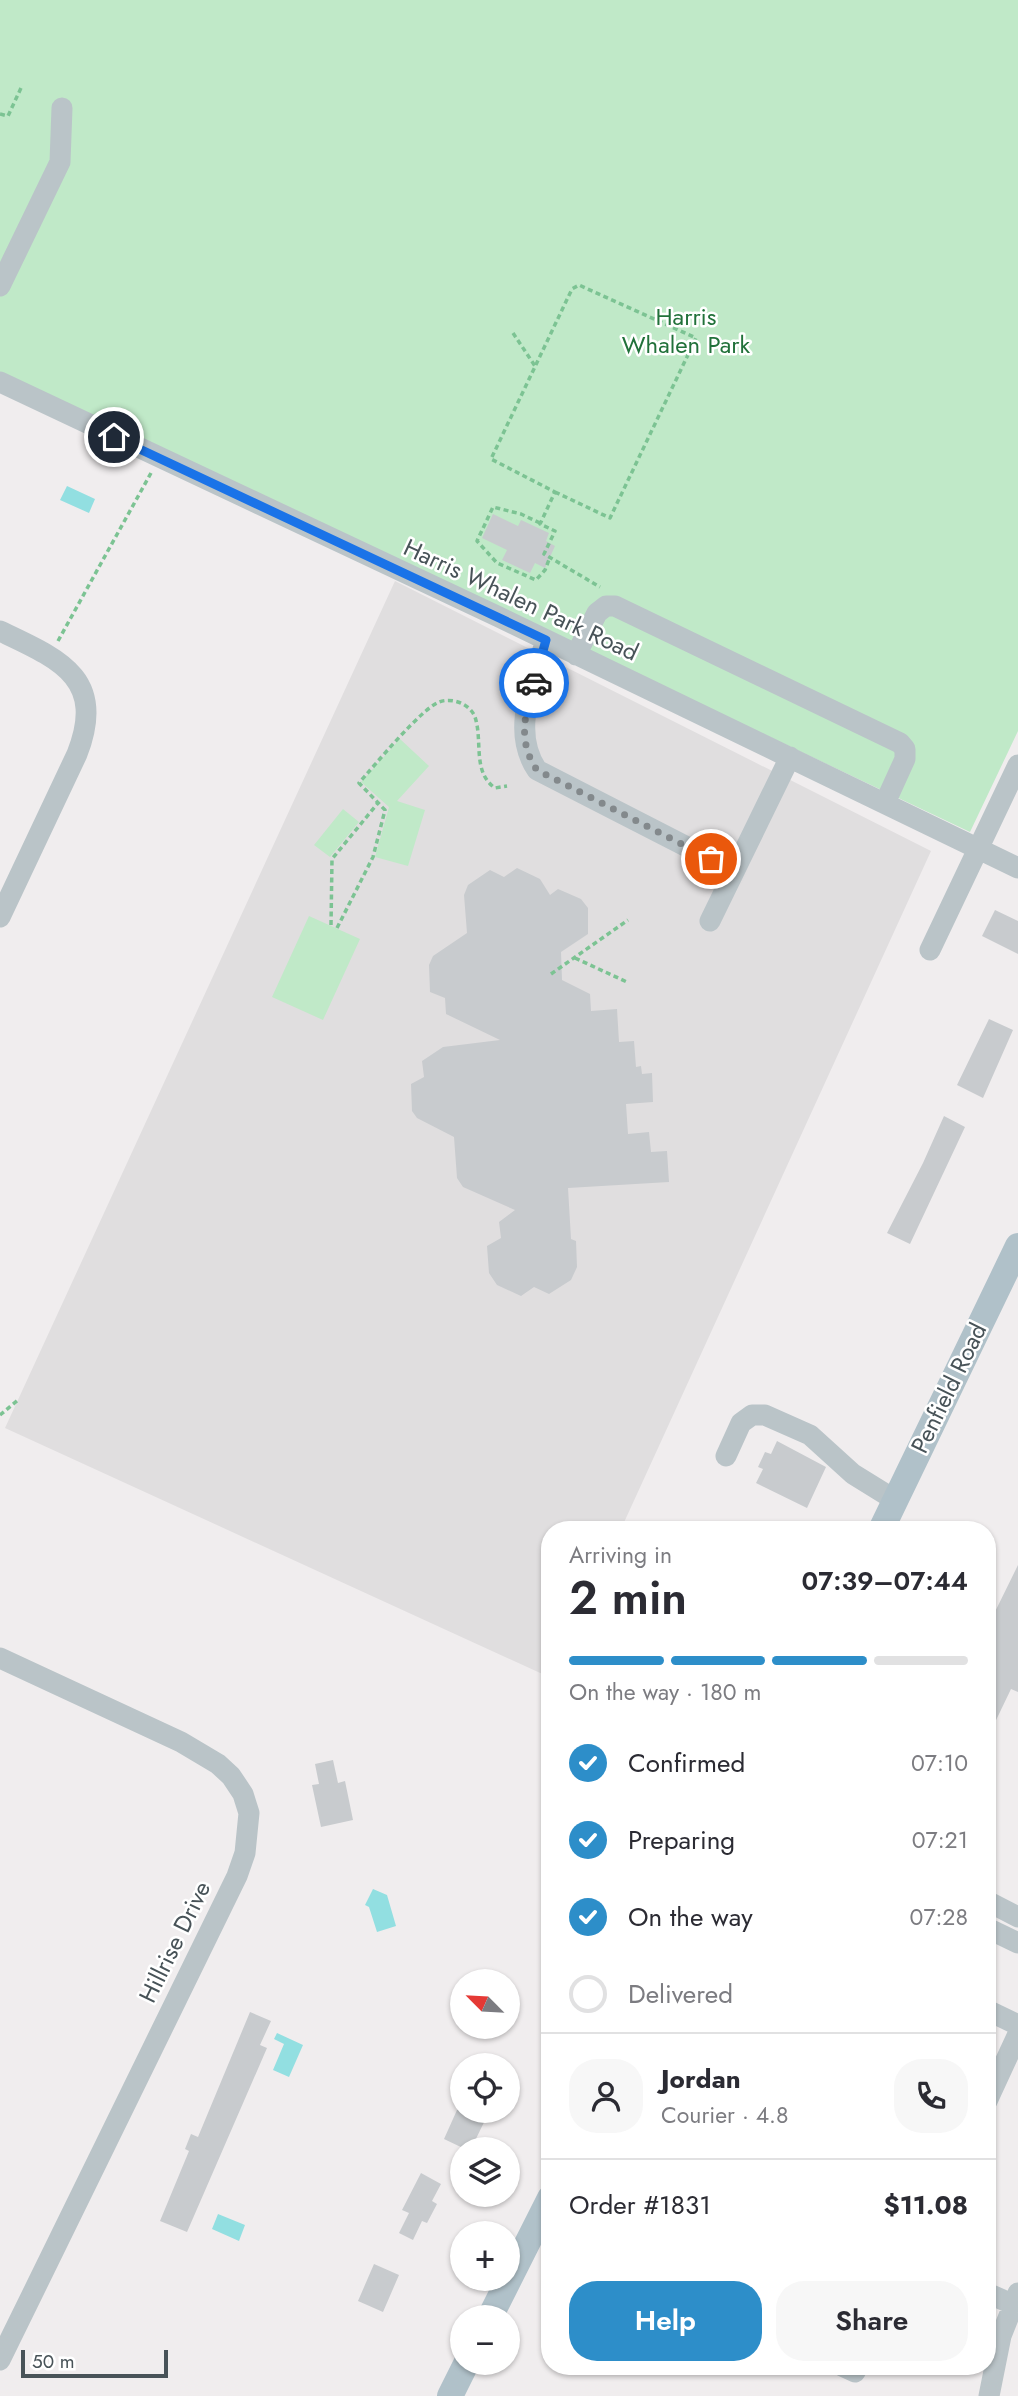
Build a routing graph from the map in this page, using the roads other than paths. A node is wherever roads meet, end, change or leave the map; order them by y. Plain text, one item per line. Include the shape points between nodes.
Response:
1 (62, 108) dead end
2 (0, 286) edge
3 (0, 382) edge
4 (0, 631) edge
5 (546, 640) junction
6 (576, 655) junction
7 (790, 757) junction
8 (1018, 765) edge
9 (885, 803) junction
10 (976, 847) junction
11 (1018, 868) edge
12 (734, 871) junction
13 (0, 917) edge
14 (710, 921) dead end
15 (930, 950) dead end
16 (1018, 1246) edge
17 (726, 1455) dead end
18 (895, 1500) junction
19 (885, 1521) edge
20 (0, 1658) edge
21 (996, 1906) edge
22 (1018, 1917) edge
23 (996, 1932) edge
24 (1018, 1943) edge
25 (996, 2014) edge
26 (1018, 2025) edge
27 (1018, 2034) edge
28 (996, 2082) edge
29 (541, 2216) edge
30 (996, 2295) edge
31 (1015, 2298) edge
32 (496, 2305) edge
33 (0, 2360) edge
34 (996, 2361) edge
35 (460, 2375) edge
36 (993, 2375) edge
37 (450, 2396) edge
38 (989, 2396) edge

1 - 2 street via 60,162
3 - 5 street, Harris Whalen Park Road
4 - 13 street via 68,668 78,681 87,714 85,734
5 - 6 street, Harris Whalen Park Road
5 - 12 street via 525,714 523,738 537,770
6 - 7 street, Harris Whalen Park Road
6 - 9 street via 597,613 615,606 900,743 905,759
7 - 9 street, Harris Whalen Park Road
7 - 12 street
8 - 10 street
9 - 10 street, Harris Whalen Park Road
10 - 11 street, Harris Whalen Park Road
10 - 15 street
12 - 14 street
16 - 18 main road, Penfield Road
17 - 18 street via 741,1423 752,1415 765,1415 810,1435 853,1474
18 - 19 main road, Penfield Road
20 - 33 street, Hillrise Drive via 181,1742 218,1764 243,1794 249,1832 237,1876
21 - 22 street
23 - 24 street
25 - 26 street
27 - 28 street
29 - 32 main road
30 - 31 street
31 - 34 street
35 - 37 main road
36 - 38 street

